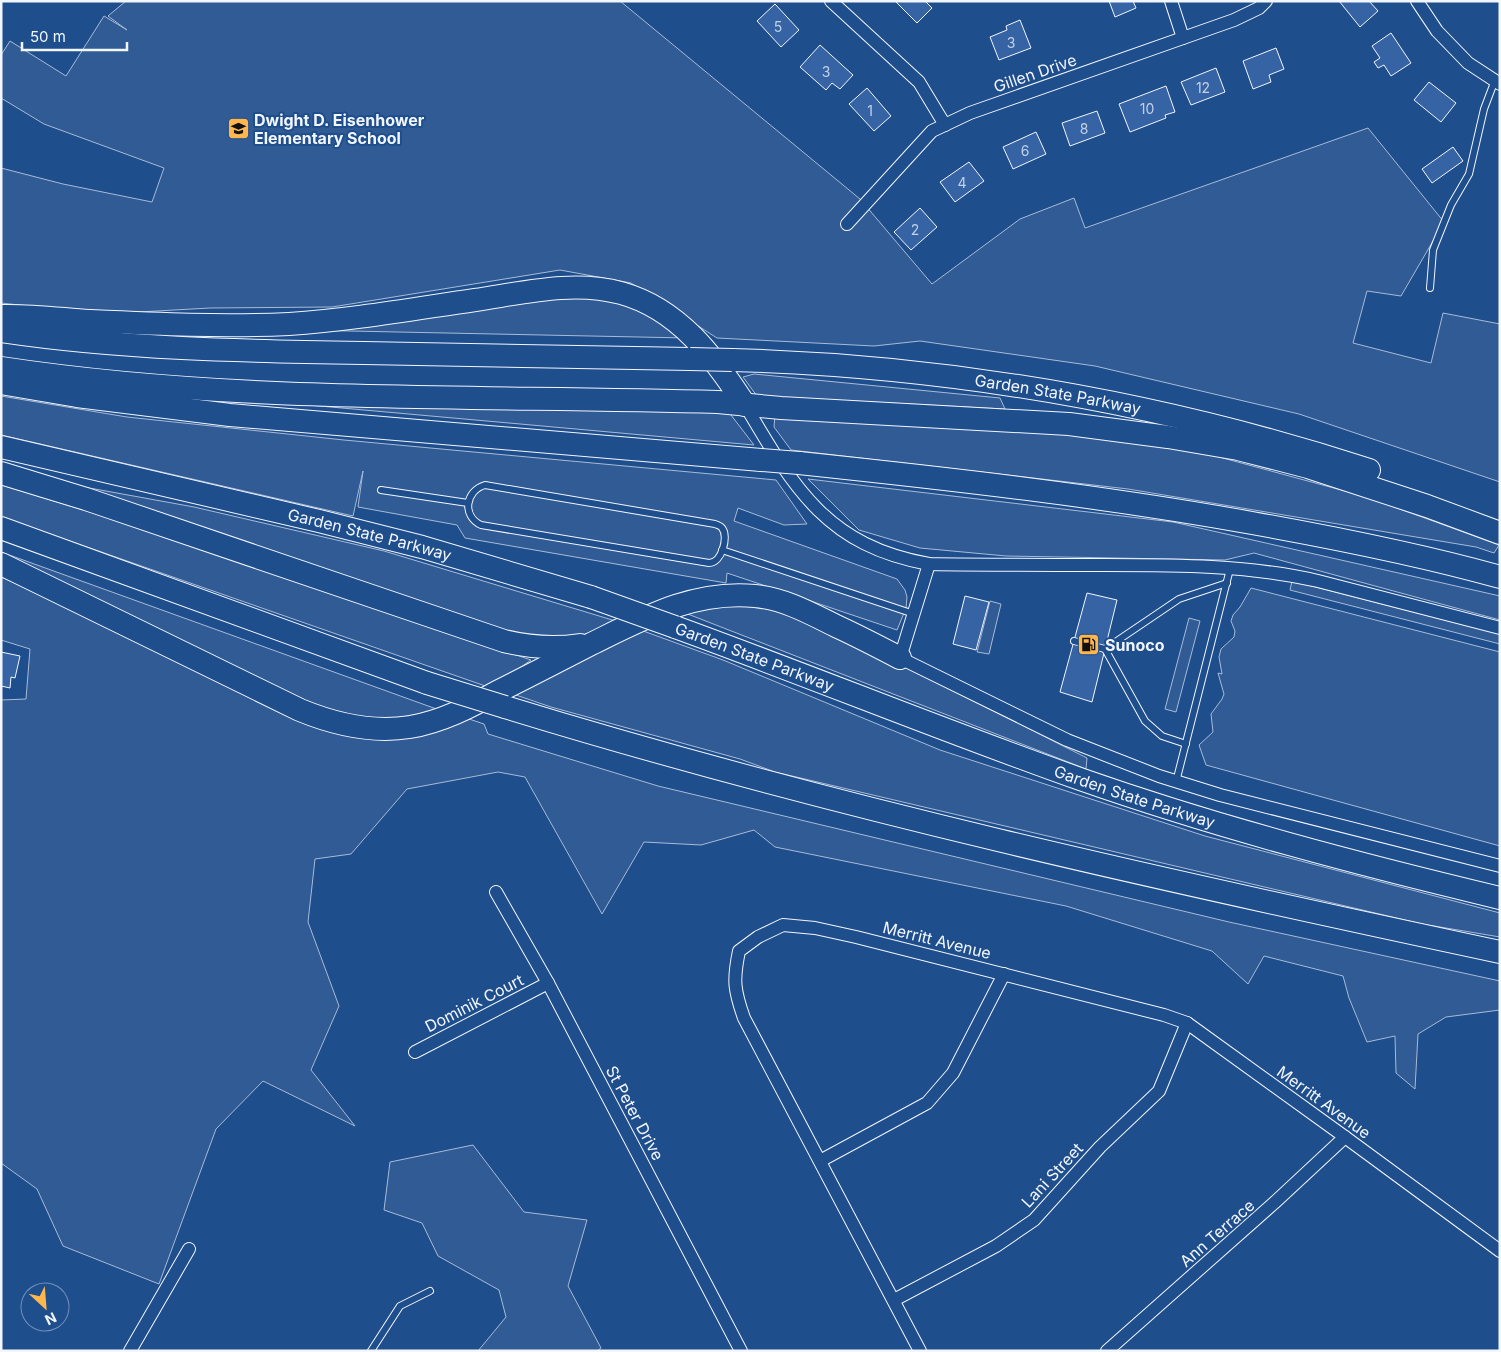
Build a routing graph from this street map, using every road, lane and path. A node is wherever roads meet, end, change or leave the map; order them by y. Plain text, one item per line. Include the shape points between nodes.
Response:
1 (830, 1) edge
2 (1171, 1) edge
3 (1266, 1) edge
4 (1417, 1) edge
5 (1183, 38) junction
6 (1497, 82) edge
7 (945, 125) junction
8 (847, 224) dead end
9 (1430, 288) dead end
10 (1, 316) edge
11 (1, 331) edge
12 (1, 368) edge
13 (1, 384) edge
14 (745, 405) junction
15 (1, 447) edge
16 (1, 473) edge
17 (381, 490) dead end
18 (468, 503) junction
19 (1500, 517) edge
20 (1, 528) edge
21 (1500, 533) edge
22 (722, 550) junction
23 (1, 564) edge
24 (929, 564) junction
25 (1230, 568) junction
26 (1500, 577) edge
27 (1227, 583) junction
28 (914, 614) junction
29 (1500, 628) edge
30 (596, 642) junction
31 (1074, 642) dead end
32 (1105, 648) junction
33 (900, 658) junction
34 (1186, 744) junction
35 (1176, 782) junction
36 (1500, 866) edge
37 (496, 892) dead end
38 (1500, 898) edge
39 (1500, 952) edge
40 (1004, 974) junction
41 (548, 983) junction
42 (1187, 1023) junction
43 (415, 1052) dead end
44 (1345, 1137) junction
45 (820, 1161) junction
46 (189, 1248) dead end
47 (1500, 1251) edge
48 (430, 1291) dead end
49 (894, 1300) junction
50 (130, 1351) edge
51 (371, 1351) edge
52 (741, 1351) edge
53 (920, 1351) edge
54 (1107, 1351) edge

1 - 7 street via 920,82
2 - 5 street
3 - 5 street, Gillen Drive via 1234,20
4 - 6 street via 1438,31 1468,62
5 - 7 street, Gillen Drive via 970,113
6 - 9 lane via 1484,109 1469,174 1451,205 1433,250
7 - 8 street, Gillen Drive via 932,132
10 - 14 highway via 196,325 290,324 560,288 607,290 654,306 679,323 710,355
11 - 19 highway, Garden State Parkway, bridge via 86,342 195,349 732,360 834,364 936,375 1138,407 1236,431 1335,459
12 - 14 highway via 124,383 270,394 694,401
13 - 26 highway, bridge via 230,415 799,463 1160,507 1354,542
14 - 21 highway via 1069,424 1168,437 1238,449 1308,467 1412,500
14 - 24 street via 786,471 824,517 867,546 898,558
15 - 38 highway, Garden State Parkway, bridge via 319,521 473,561 675,627 1080,779 1274,840
16 - 30 highway via 504,641 547,648
17 - 18 lane
18 - 22 lane via 470,512 481,525 709,563 718,560
18 - 22 lane via 472,493 485,485 715,524 724,532
20 - 39 highway, bridge via 427,684 714,768 914,819
22 - 28 lane
23 - 30 highway via 300,710 329,721 363,728 410,727 444,718
24 - 25 street
24 - 28 street
25 - 27 lane
25 - 29 street via 1290,575
27 - 32 lane via 1179,599
27 - 34 lane
28 - 33 street
30 - 33 highway via 644,617 686,602 753,596 781,601 809,612
31 - 32 lane
32 - 34 lane via 1145,721 1162,736
33 - 35 street via 1066,740
34 - 35 lane
35 - 36 street
37 - 41 street, St Peter Drive
40 - 42 street, Merritt Avenue
40 - 45 street via 954,1073 927,1102
40 - 45 street, Merritt Avenue via 856,937 783,925 739,951 734,974 737,999 744,1018
41 - 43 street, Dominik Court
41 - 52 street, St Peter Drive
42 - 44 street, Merritt Avenue
42 - 49 street, Lani Street via 1159,1091 1100,1147 1034,1220 996,1246
44 - 47 street, Merritt Avenue
44 - 54 street, Ann Terrace
45 - 49 street, Merritt Avenue
46 - 50 street
48 - 51 lane via 400,1306
49 - 53 street, Merritt Avenue

